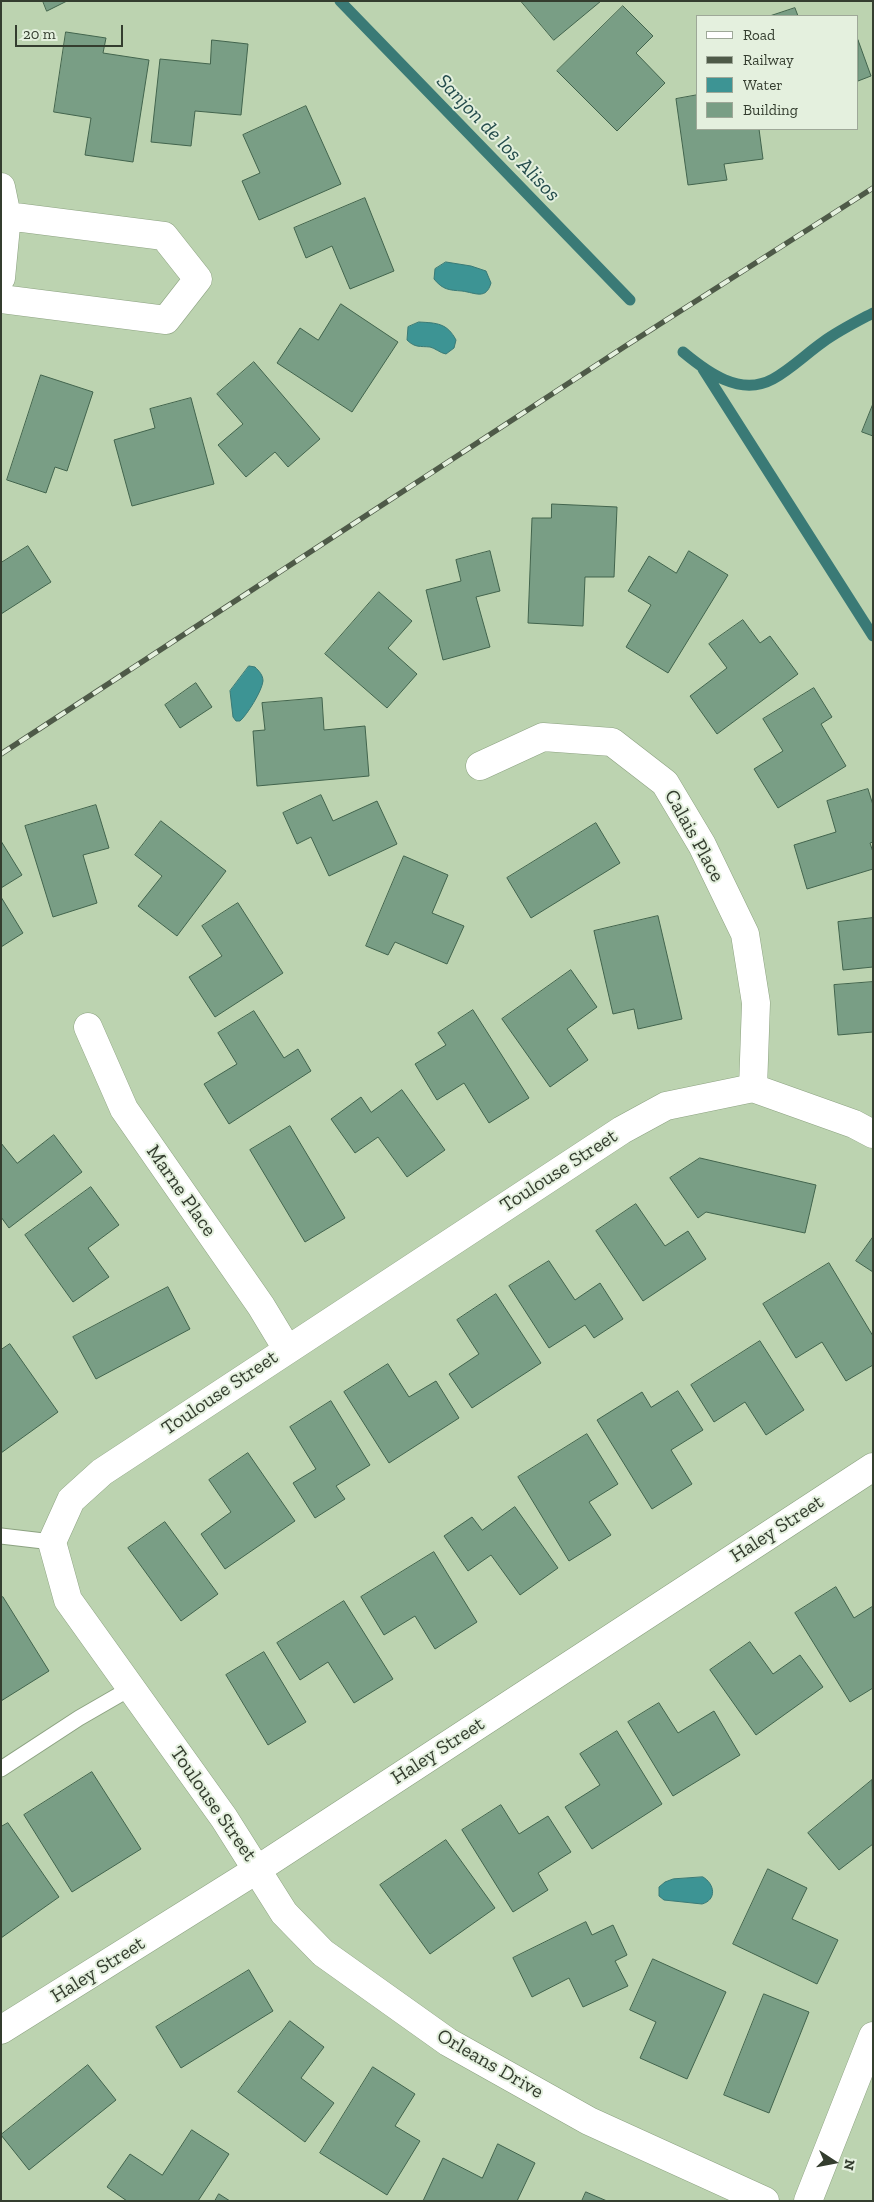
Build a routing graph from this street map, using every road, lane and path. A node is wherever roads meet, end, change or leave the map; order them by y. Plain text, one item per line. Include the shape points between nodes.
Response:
1 (1, 187) edge
2 (8, 216) junction
3 (1, 278) edge
4 (1, 299) edge
5 (480, 766) dead end
6 (88, 1027) dead end
7 (753, 1088) junction
8 (873, 1134) edge
9 (286, 1349) junction
10 (873, 1467) edge
11 (1, 1536) edge
12 (52, 1542) junction
13 (131, 1688) junction
14 (1, 1769) edge
15 (258, 1869) junction
16 (1, 2030) edge
17 (873, 2036) edge
18 (765, 2201) edge
19 (808, 2201) edge

1 - 2 street
2 - 3 street
2 - 4 street via 164,236 198,279 166,320
5 - 7 street, Calais Place via 542,738 612,742 665,784 702,845 745,934 756,1003
6 - 9 street, Marne Place via 124,1109 262,1306
7 - 8 street via 854,1124
7 - 9 street, Toulouse Street via 666,1106 630,1126
9 - 12 street, Toulouse Street via 102,1472 71,1500
10 - 15 street, Haley Street
11 - 12 lane
12 - 13 street, Toulouse Street via 68,1600
13 - 14 lane
13 - 15 street, Toulouse Street
15 - 16 street, Haley Street
15 - 18 street, Orleans Drive via 284,1912 323,1953 448,2042 589,2121
17 - 19 street

